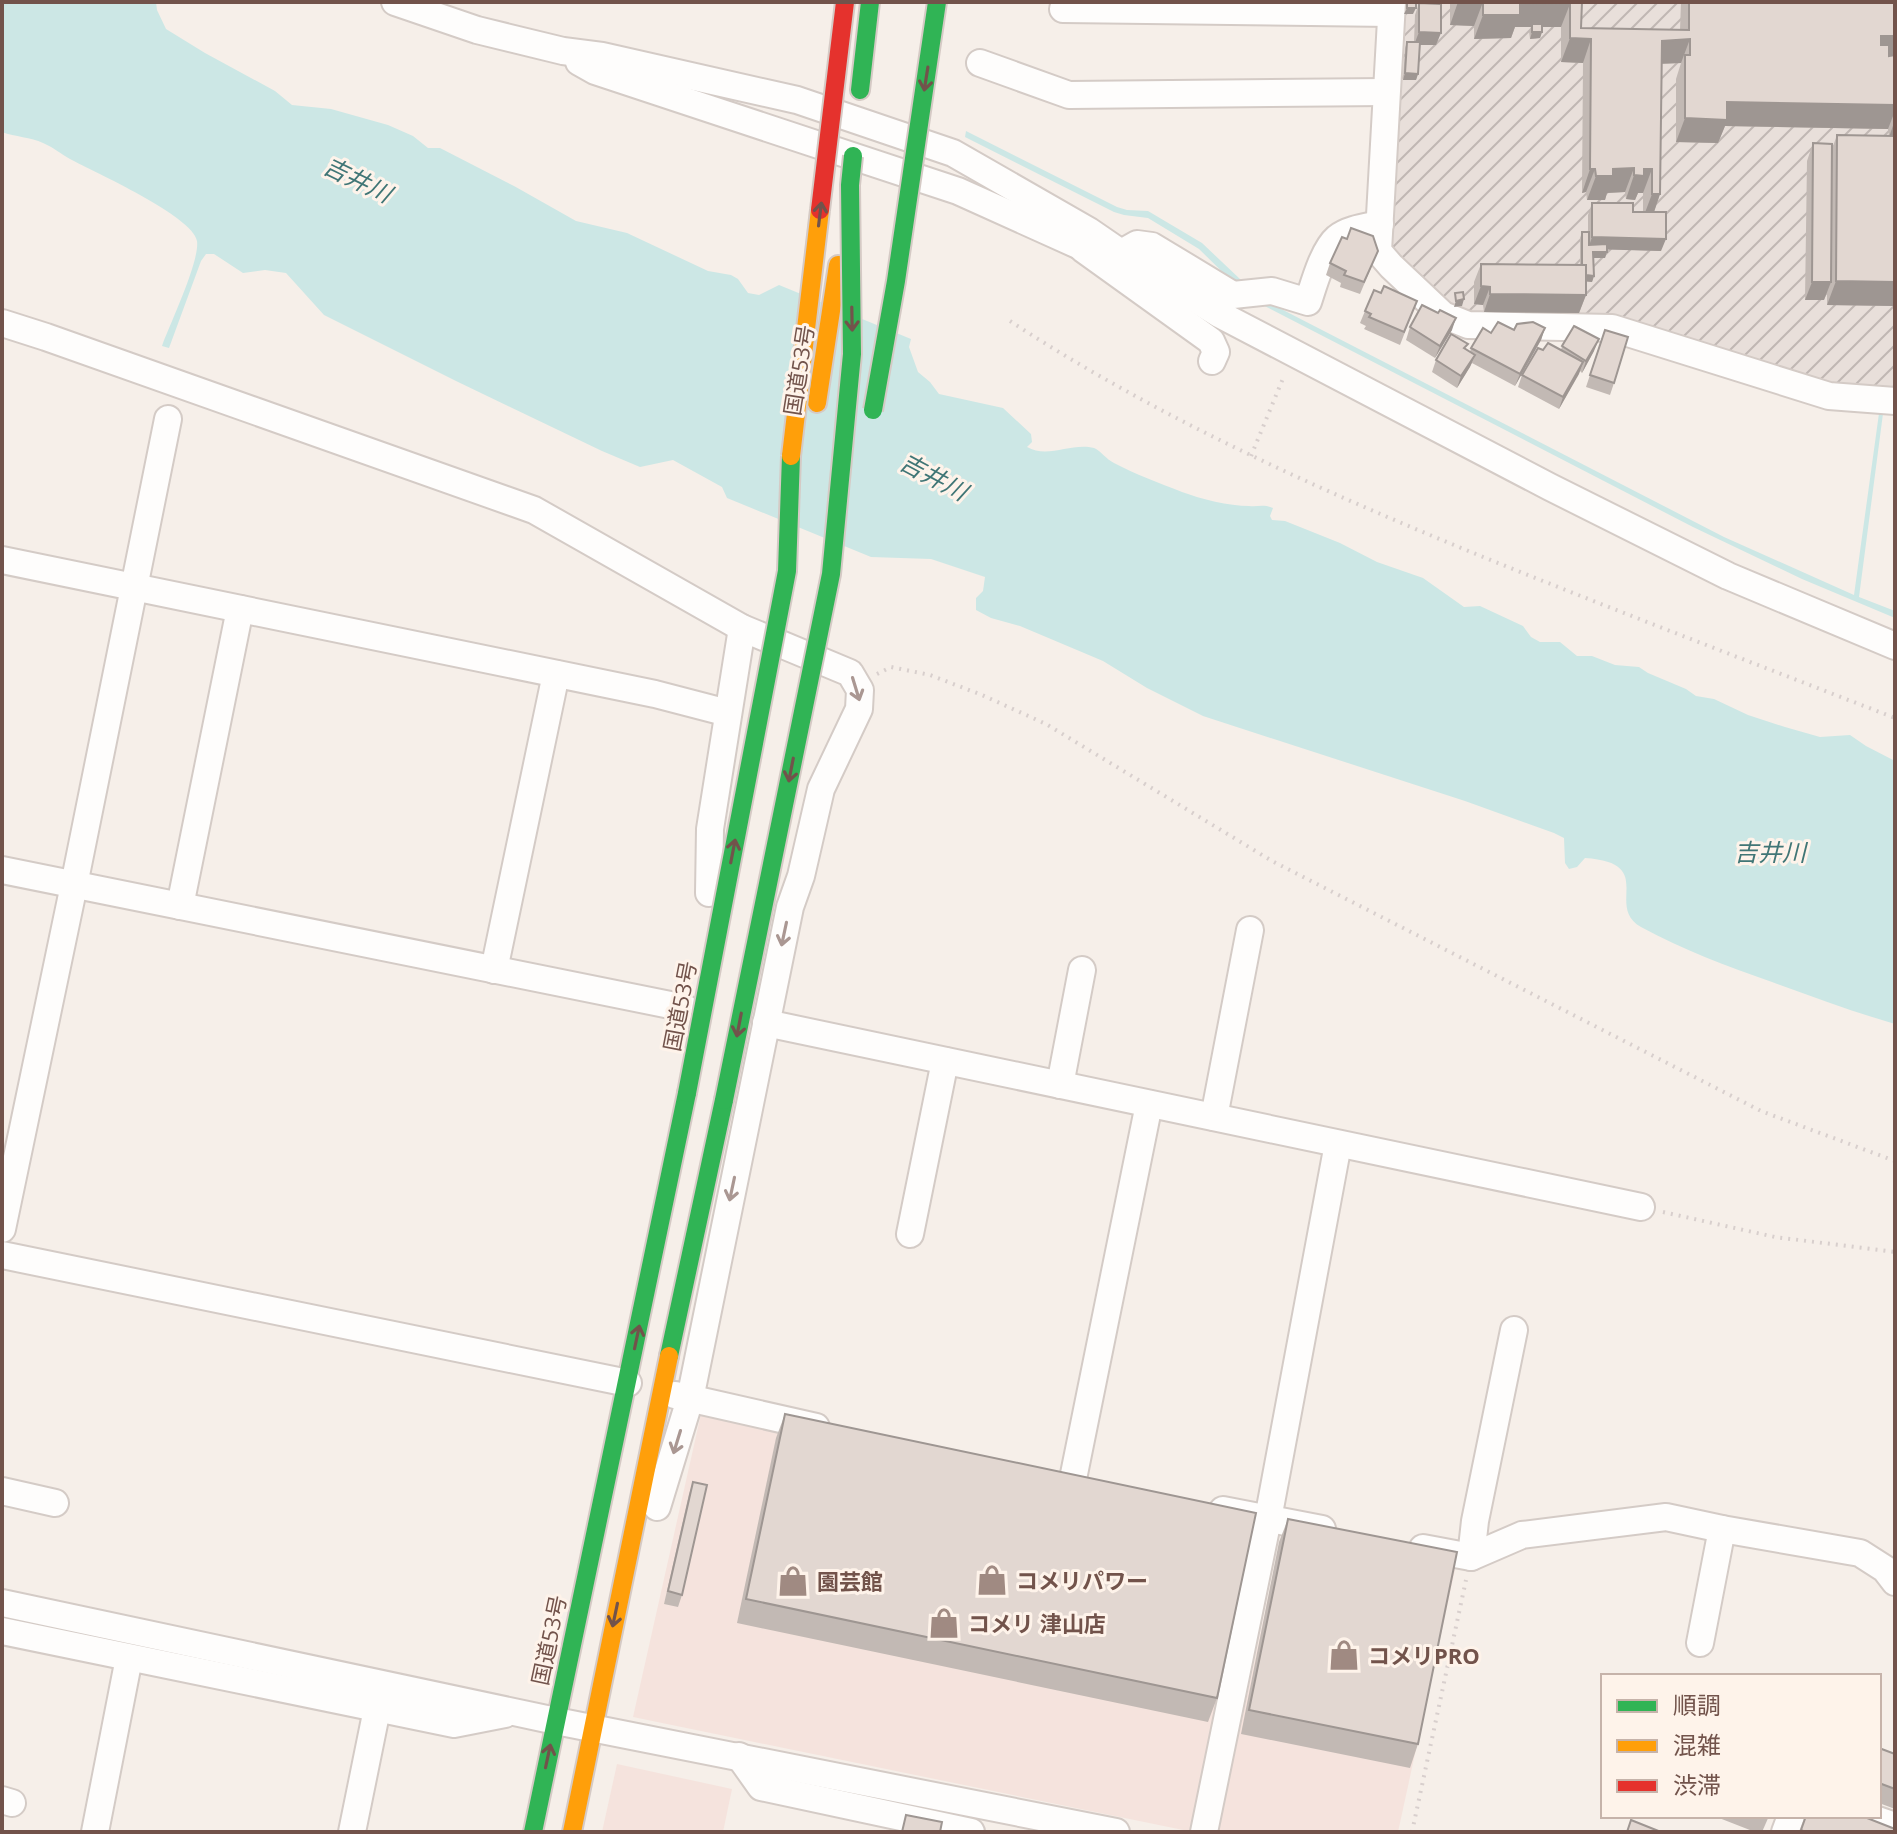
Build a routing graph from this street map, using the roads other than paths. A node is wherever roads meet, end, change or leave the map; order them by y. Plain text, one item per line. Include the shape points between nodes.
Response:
1 (395, 2) edge
2 (845, 2) edge
3 (870, 2) edge
4 (937, 2) edge
5 (1392, 7) edge
6 (1063, 9) dead end
7 (563, 51) junction
8 (980, 63) dead end
9 (1386, 92) junction
10 (850, 185) junction
11 (1380, 224) junction
12 (1080, 246) junction
13 (1121, 253) junction
14 (2, 323) edge
15 (1212, 361) dead end
16 (1895, 401) edge
17 (168, 419) dead end
18 (869, 430) dead end
19 (858, 473) dead end
20 (2, 560) edge
21 (787, 571) junction
22 (831, 574) junction
23 (134, 587) junction
24 (240, 609) junction
25 (742, 628) junction
26 (1895, 646) edge
27 (556, 674) junction
28 (728, 713) junction
29 (2, 870) edge
30 (74, 885) junction
31 (180, 906) junction
32 (1250, 930) dead end
33 (494, 970) junction
34 (1082, 970) dead end
35 (685, 1008) junction
36 (766, 1023) junction
37 (945, 1061) junction
38 (1060, 1085) junction
39 (1149, 1104) junction
40 (1214, 1117) junction
41 (1338, 1144) junction
42 (712, 1158) junction
43 (1641, 1207) road end
44 (2, 1229) edge
45 (910, 1234) dead end
46 (2, 1255) edge
47 (1514, 1330) dead end
48 (617, 1380) junction
49 (662, 1392) junction
50 (690, 1399) junction
51 (834, 1431) edge
52 (1043, 1473) edge
53 (1073, 1479) junction
54 (1103, 1485) edge
55 (2, 1491) edge
56 (55, 1503) dead end
57 (1193, 1504) edge
58 (1268, 1519) junction
59 (1722, 1529) junction
60 (1346, 1533) edge
61 (1393, 1542) edge
62 (1471, 1557) junction
63 (625, 1567) junction
64 (1895, 1582) edge
65 (2, 1603) edge
66 (576, 1625) junction
67 (2, 1631) edge
68 (1700, 1643) dead end
69 (129, 1658) junction
70 (377, 1709) junction
71 (516, 1712) junction
72 (556, 1721) junction
73 (592, 1727) junction
74 (739, 1756) junction
75 (1872, 1818) edge
76 (1895, 1826) edge
77 (95, 1832) edge
78 (352, 1832) edge
79 (533, 1832) edge
80 (572, 1832) edge
81 (971, 1832) edge
82 (1116, 1832) edge
83 (1204, 1832) edge

1 - 7 street
21 -> 2 highway, bridge via 790,466
3 - 10 highway, 国道53号, bridge
4 -> 18 highway, bridge
5 - 6 street
5 - 9 street
7 - 12 street via 595,71 958,191
7 - 13 street via 797,100 953,153
8 - 9 street via 1069,95
9 - 11 street
10 - 21 highway, 国道53号, bridge
10 -> 22 highway, 国道53号, bridge via 852,354
11 - 13 street via 1339,236 1329,247 1308,302 1272,291 1233,295 1152,246 1137,244
11 - 16 street via 1378,251 1391,266 1443,315 1468,325 1612,328 1829,396
12 - 13 street
12 - 15 street via 1211,341 1216,352
13 - 26 street via 1219,314 1550,487 1728,576
14 - 25 street via 534,510
17 - 23 street
19 - 22 highway, bridge
20 - 23 street
48 -> 21 highway, 国道53号, bridge via 687,1093
22 -> 42 highway, 国道53号, bridge
23 - 24 street
23 - 30 street
24 - 27 street
24 - 31 street
25 - 28 street
25 -> 36 street via 850,673 860,690 859,709 821,789
27 - 28 street
27 - 33 street
28 - 35 street via 710,829 710,891
29 - 30 street
30 - 31 street
30 - 44 street
31 - 33 street
32 - 40 street
33 - 35 street
34 - 38 street
35 - 48 street
36 - 37 street
36 -> 50 street
37 - 38 street
37 - 45 street
38 - 39 street
39 - 40 street
39 - 53 street
40 - 41 street
41 - 43 street
41 - 58 street
42 - 48 highway via 679,1242 654,1357 636,1378
42 - 49 highway, 国道53号
46 - 48 street
47 - 62 street
48 - 66 street via 583,1512
49 - 50 street
49 - 63 highway, 国道53号
49 - 66 highway, 国道53号 via 640,1398 633,1409 613,1512
50 - 51 street
50 -> 63 street via 654,1519
52 - 53 street
53 - 54 street
55 - 56 street
57 - 58 street
58 - 60 street
58 - 83 street
59 - 62 street via 1666,1517 1522,1535
59 - 64 street via 1860,1553
59 - 68 street
61 - 62 street
63 -> 73 highway, 国道53号
65 - 71 street
66 - 72 highway, 国道53号
67 - 69 street
69 - 70 street
69 - 77 street
70 - 71 street via 454,1724
70 - 78 street
71 - 72 street
72 - 73 street
79 -> 72 highway, 国道53号
73 - 74 street
73 - 80 highway, 国道53号
74 - 81 street via 761,1787
74 - 82 street
75 - 76 street

